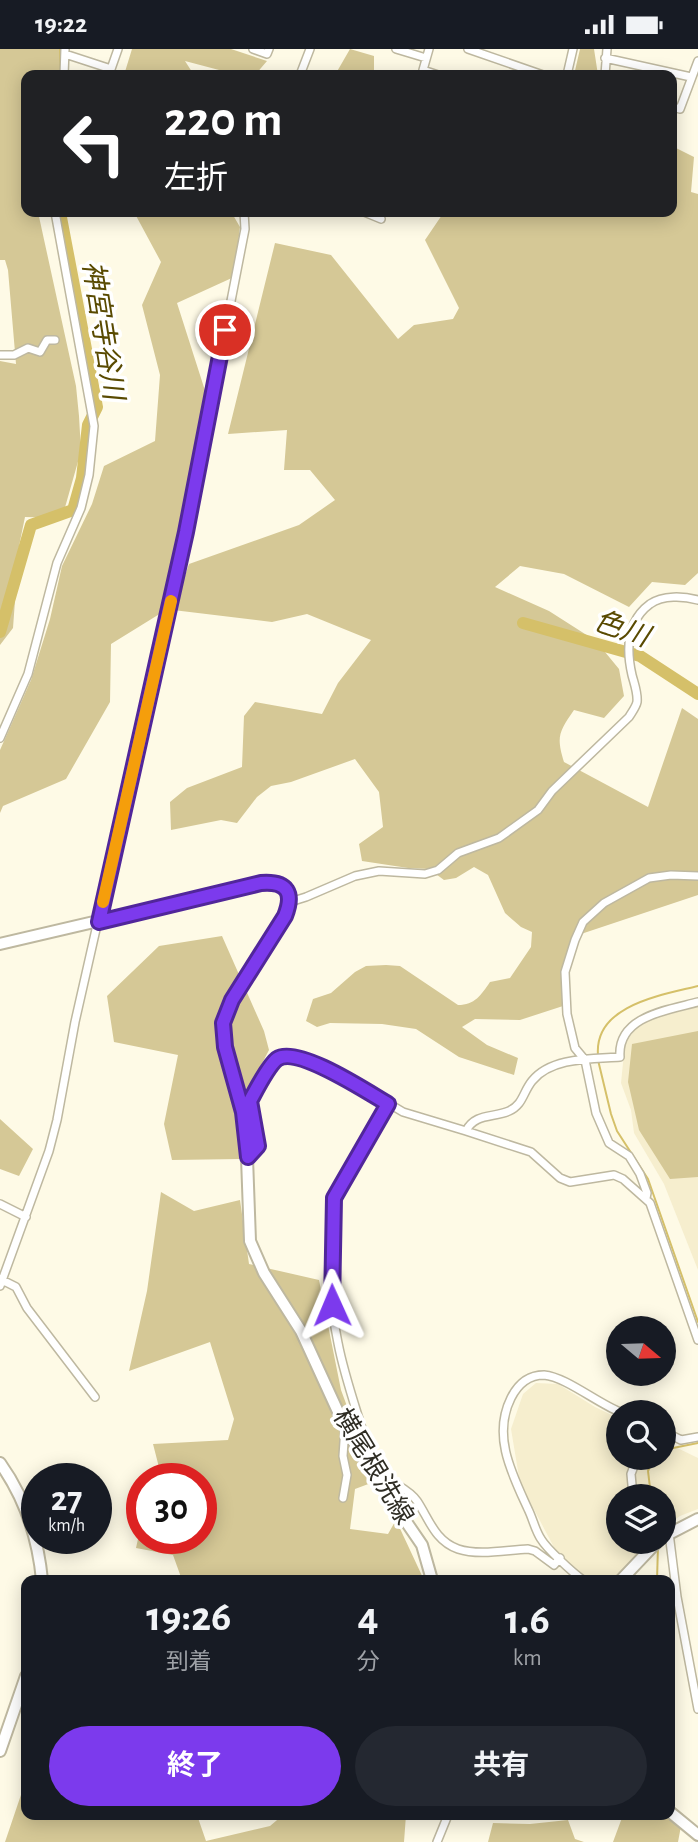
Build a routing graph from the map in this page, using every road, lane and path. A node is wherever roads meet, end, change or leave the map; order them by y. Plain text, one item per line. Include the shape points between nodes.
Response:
1 (118, 49) edge
2 (253, 49) edge
3 (269, 49) edge
4 (310, 49) edge
5 (396, 49) edge
6 (429, 49) edge
7 (468, 49) edge
8 (573, 49) edge
9 (607, 49) edge
10 (65, 52) edge
11 (426, 58) junction
12 (605, 58) junction
13 (698, 61) edge
14 (64, 70) edge
15 (302, 70) edge
16 (423, 70) edge
17 (529, 70) edge
18 (568, 70) edge
19 (605, 70) edge
20 (659, 70) edge
21 (677, 74) edge
22 (691, 77) junction
23 (677, 108) edge
24 (56, 217) edge
25 (244, 217) edge
26 (377, 217) edge
27 (382, 219) dead end
28 (55, 340) dead end
29 (0, 355) edge
30 (698, 600) edge
31 (0, 738) edge
32 (698, 876) edge
33 (290, 902) junction
34 (99, 922) junction
35 (0, 944) edge
36 (698, 1002) edge
37 (585, 1060) junction
38 (388, 1104) junction
39 (466, 1131) junction
40 (248, 1157) junction
41 (646, 1198) junction
42 (0, 1205) edge
43 (26, 1217) junction
44 (1, 1282) edge
45 (698, 1340) edge
46 (95, 1397) dead end
47 (606, 1406) edge
48 (345, 1427) junction
49 (698, 1437) edge
50 (676, 1438) edge
51 (0, 1463) edge
52 (370, 1469) junction
53 (343, 1498) dead end
54 (698, 1519) edge
55 (676, 1530) edge
56 (643, 1554) edge
57 (669, 1554) edge
58 (560, 1558) junction
59 (41, 1575) edge
60 (431, 1575) edge
61 (578, 1575) edge
62 (625, 1575) edge
63 (673, 1575) edge
64 (675, 1586) edge
65 (21, 1690) edge
66 (698, 1709) edge
67 (0, 1751) edge
68 (675, 1816) edge
69 (446, 1820) edge
70 (698, 1835) edge
71 (437, 1842) edge

1 - 10 street via 111,69
2 - 3 street via 267,54
4 - 15 street
5 - 11 street
6 - 11 street
7 - 17 street
8 - 18 street
9 - 12 street
10 - 14 street
11 - 16 street
12 - 19 street
12 - 20 street
13 - 22 street
21 - 22 street
22 - 23 street
24 - 31 street via 94,426 89,475 81,508 57,563 28,674
25 - 34 street via 186,532
26 - 27 street
28 - 29 street via 47,340 40,352 27,348 14,355
30 - 33 street via 670,597 653,601 636,617 628,646 636,705 538,810 499,838 458,853 438,870 355,876
32 - 37 street via 649,878 604,903 583,922 564,980 575,1048
33 - 34 main road via 284,886 261,883
33 - 40 main road, 横尾根洗線 via 223,1023
34 - 35 main road
34 - 43 street via 52,1141
36 - 37 street via 637,1022 622,1039 620,1057
37 - 39 street via 541,1073 517,1106 474,1120
37 - 41 street via 603,1131 609,1143 629,1156
38 - 39 street
38 - 40 street via 327,1067 286,1056 277,1059 250,1101 258,1146
38 - 52 street via 334,1198 332,1215 332,1305
39 - 41 street via 531,1152 570,1182 614,1175
40 - 48 main road, 横尾根洗線 via 250,1241 264,1273 301,1331
41 - 45 street
42 - 43 street
43 - 44 street
44 - 46 street via 16,1287
47 - 58 street via 546,1375 522,1382 507,1406 502,1434 514,1483 542,1541
48 - 52 main road, 横尾根洗線
48 - 53 street
49 - 50 street
51 - 59 main road via 33,1529
52 - 58 street via 416,1498 437,1535 456,1549 528,1549 554,1565
52 - 60 main road, 横尾根洗線 via 422,1545
54 - 55 main road
56 - 62 main road
57 - 63 street
58 - 61 street
64 - 66 street
65 - 67 main road
68 - 70 main road
69 - 71 street

